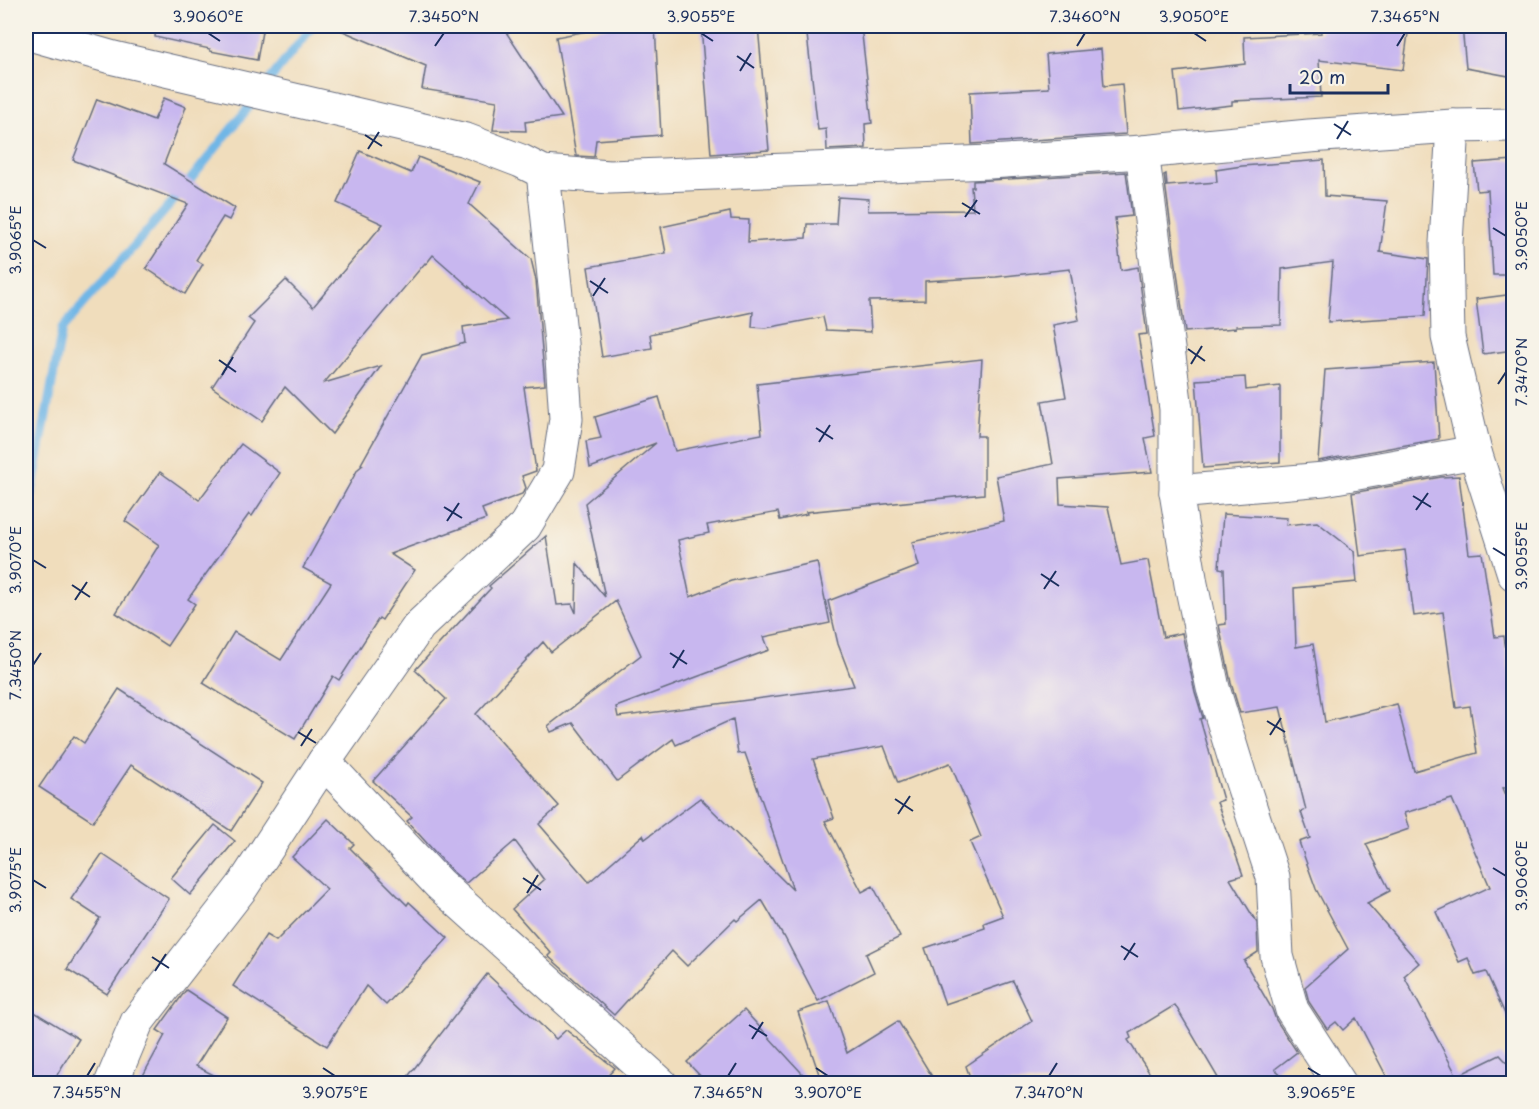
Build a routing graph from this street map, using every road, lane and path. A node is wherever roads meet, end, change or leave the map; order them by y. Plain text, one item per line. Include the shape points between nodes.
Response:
1 (26, 33) edge
2 (1514, 125) edge
3 (1453, 126) junction
4 (1142, 152) junction
5 (543, 172) junction
6 (1475, 452) junction
7 (1176, 492) junction
8 (1514, 574) edge
9 (324, 762) junction
10 (111, 1083) edge
11 (661, 1083) edge
12 (1340, 1083) edge

1 - 5 street via 114,58 466,140
2 - 3 street
3 - 4 street
3 - 6 street via 1446,243 1448,337
4 - 5 street via 642,177
4 - 7 street via 1176,409
5 - 9 street via 566,419 558,471 525,526 419,626
6 - 7 street via 1324,479
6 - 8 street
7 - 12 street via 1213,688 1273,877 1277,956 1292,1010
9 - 10 street via 242,887 137,1022
9 - 11 street via 439,884

